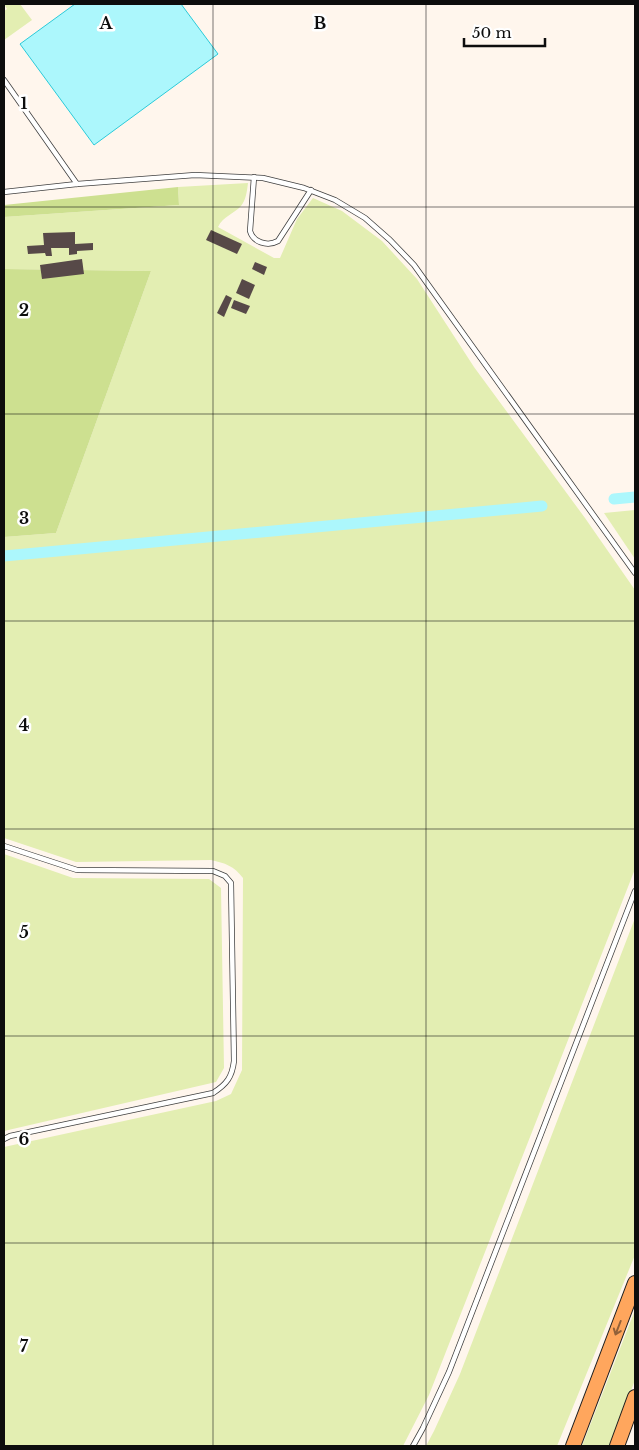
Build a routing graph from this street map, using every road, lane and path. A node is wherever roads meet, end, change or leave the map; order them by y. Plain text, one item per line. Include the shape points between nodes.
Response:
1 (4, 80) edge
2 (254, 177) junction
3 (77, 184) junction
4 (311, 190) junction
5 (4, 192) edge
6 (635, 573) edge
7 (4, 846) edge
8 (635, 892) edge
9 (4, 1139) edge
10 (635, 1283) edge
11 (635, 1397) edge
12 (413, 1446) edge
13 (573, 1446) edge
14 (617, 1446) edge

1 - 3 lane
2 - 3 lane via 195,176
2 - 4 lane
2 - 4 lane via 250,231 259,242 273,244 278,241
3 - 5 lane
4 - 6 lane via 365,218 414,265
7 - 9 lane via 78,870 213,872 225,876 231,883 234,1061 232,1074 213,1093
8 - 12 lane via 449,1372
10 -> 13 main road
11 - 14 main road

